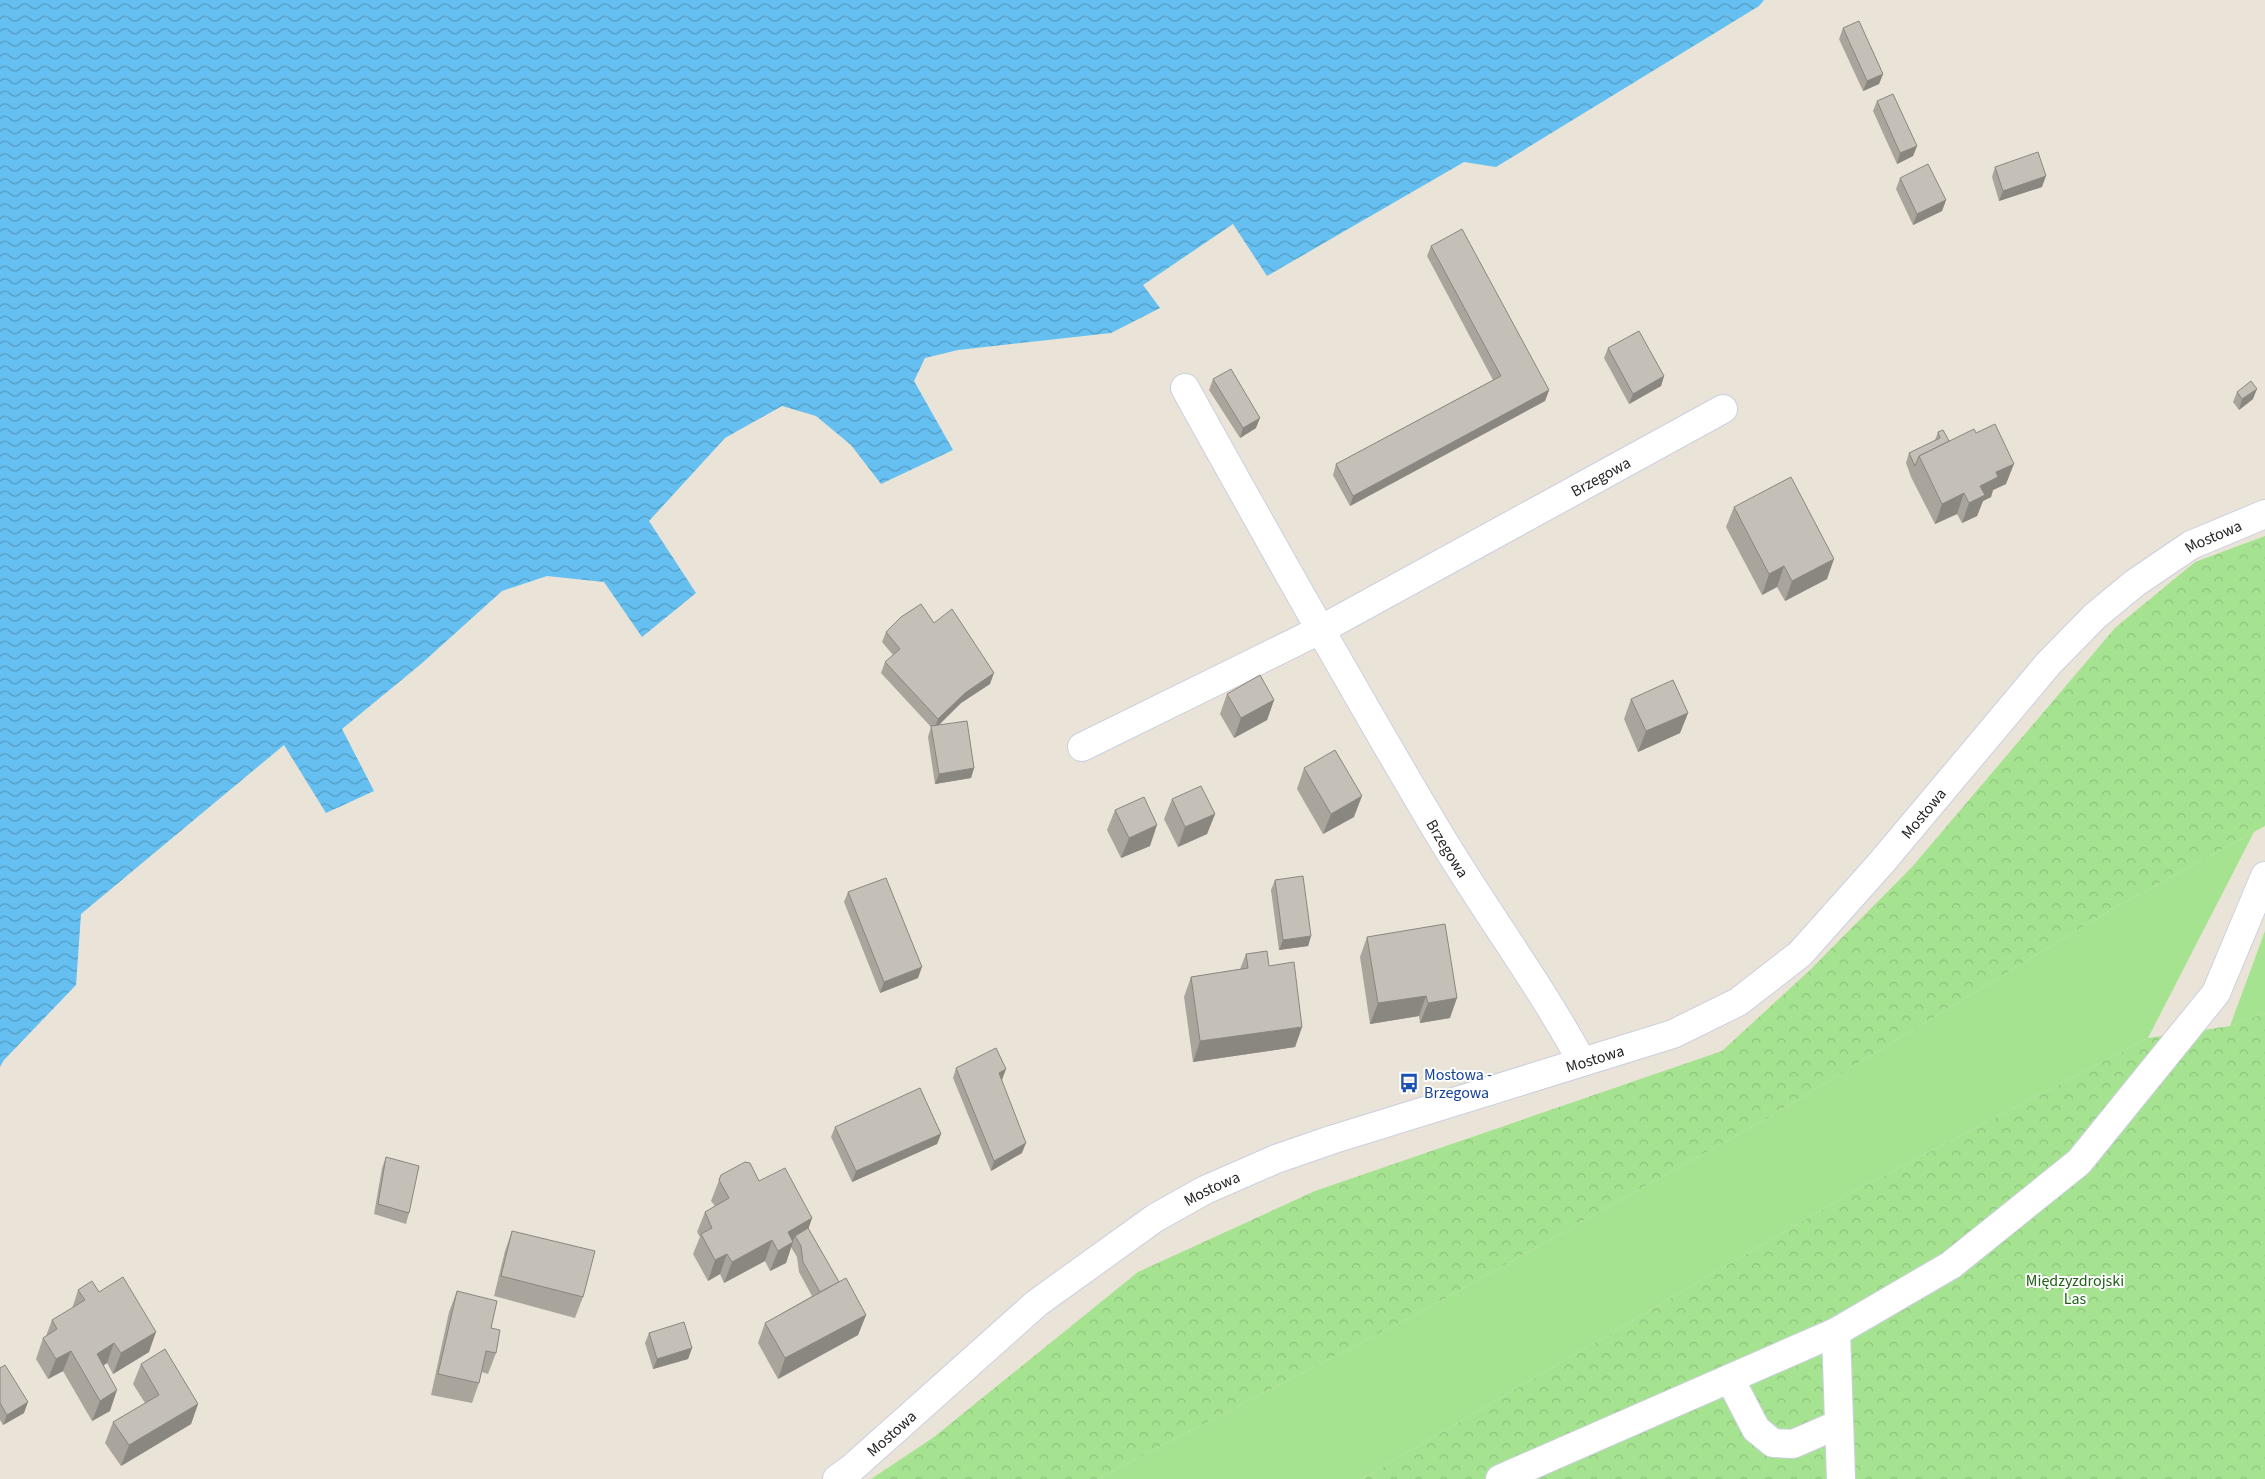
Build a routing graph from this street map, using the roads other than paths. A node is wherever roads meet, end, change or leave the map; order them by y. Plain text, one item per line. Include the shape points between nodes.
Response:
1 (1185, 388) dead end
2 (1723, 409) dead end
3 (2265, 514) edge
4 (1320, 630) junction
5 (1082, 747) dead end
6 (2265, 876) edge
7 (1582, 1062) junction
8 (1836, 1332) junction
9 (1730, 1379) junction
10 (1839, 1424) junction
11 (837, 1479) edge
12 (1500, 1479) edge
13 (1840, 1479) edge

1 - 4 street, Brzegowa
2 - 4 street, Brzegowa
3 - 7 street, Mostowa via 2191,545 2135,583 2095,616 2048,664 1882,862 1800,954 1738,1002 1673,1034
4 - 5 street, Brzegowa
4 - 7 street, Brzegowa via 1438,831 1553,1010
6 - 8 street via 2216,992 2079,1162 1951,1265
7 - 11 street, Mostowa via 1313,1146 1205,1190 1155,1218 1037,1304
8 - 9 street
8 - 10 street
9 - 10 street via 1756,1429 1773,1443 1793,1444
9 - 12 street
10 - 13 street

